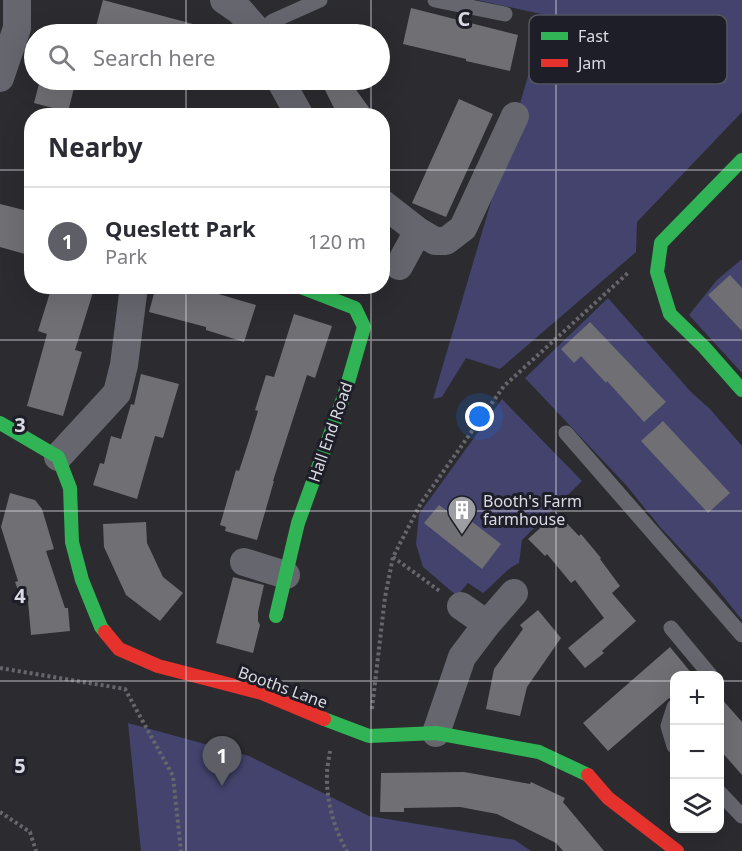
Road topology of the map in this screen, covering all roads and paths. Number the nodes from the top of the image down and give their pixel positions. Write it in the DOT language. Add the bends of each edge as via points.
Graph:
graph roads {
  1 [pos="17,0"];
  2 [pos="224,0"];
  3 [pos="320,0"];
  4 [pos="435,0"];
  5 [pos="506,14"];
  6 [pos="251,24"];
  7 [pos="270,24"];
  8 [pos="0,78"];
  9 [pos="286,90"];
  10 [pos="296,108"];
  11 [pos="515,116"];
  12 [pos="742,160"];
  13 [pos="390,209"];
  14 [pos="418,231"];
  15 [pos="661,243"];
  16 [pos="399,266"];
  17 [pos="133,294"];
  18 [pos="319,294"];
  19 [pos="742,390"];
  20 [pos="0,423"];
  21 [pos="566,433"];
  22 [pos="58,457"];
  23 [pos="393,557"];
  24 [pos="244,562"];
  25 [pos="286,575"];
  26 [pos="514,593"];
  27 [pos="460,606"];
  28 [pos="276,616"];
  29 [pos="487,624"];
  30 [pos="671,628"];
  31 [pos="742,635"];
  32 [pos="0,668"];
  33 [pos="708,671"];
  34 [pos="336,724"];
  35 [pos="436,733"];
  36 [pos="369,736"];
  37 [pos="724,796"];
  38 [pos="0,812"];
  39 [pos="742,816"];
  40 [pos="36,851"];
  41 [pos="181,851"];
  42 [pos="347,851"];
  43 [pos="677,851"];
  1 -- 8 [label="street" via="16,28"];
  2 -- 6 [label="street"];
  3 -- 7 [label="lane"];
  4 -- 5 [label="lane"];
  9 -- 10 [label="street"];
  11 -- 14 [label="street" via="463,228 446,241 435,241"];
  12 -- 15 [label="street"];
  13 -- 14 [label="street"];
  14 -- 16 [label="street"];
  15 -- 19 [label="street" via="657,272 670,314"];
  15 -- 23 [label="path" via="504,386 421,504"];
  17 -- 22 [label="street" via="117,393"];
  18 -- 25 [label="street, Hall End Road" via="355,308 364,327 344,396 298,523"];
  20 -- 22 [label="street"];
  21 -- 31 [label="lane"];
  22 -- 34 [label="street, Booths Lane" via="70,488 72,542 82,580 101,627 119,649 158,666 262,693"];
  23 -- 27 [label="path"];
  23 -- 36 [label="path"];
  24 -- 25 [label="street"];
  25 -- 28 [label="street, Hall End Road"];
  26 -- 29 [label="street"];
  27 -- 29 [label="street"];
  29 -- 35 [label="street" via="462,657"];
  30 -- 33 [label="lane"];
  32 -- 41 [label="path" via="125,689 173,776"];
  34 -- 36 [label="street, Booths Lane"];
  34 -- 42 [label="path" via="327,774 329,802"];
  35 -- 36 [label="street, Booths Lane"];
  35 -- 43 [label="street, Booths Lane" via="539,752 589,776 608,798"];
  37 -- 39 [label="lane"];
  38 -- 40 [label="path" via="30,832"];
}
